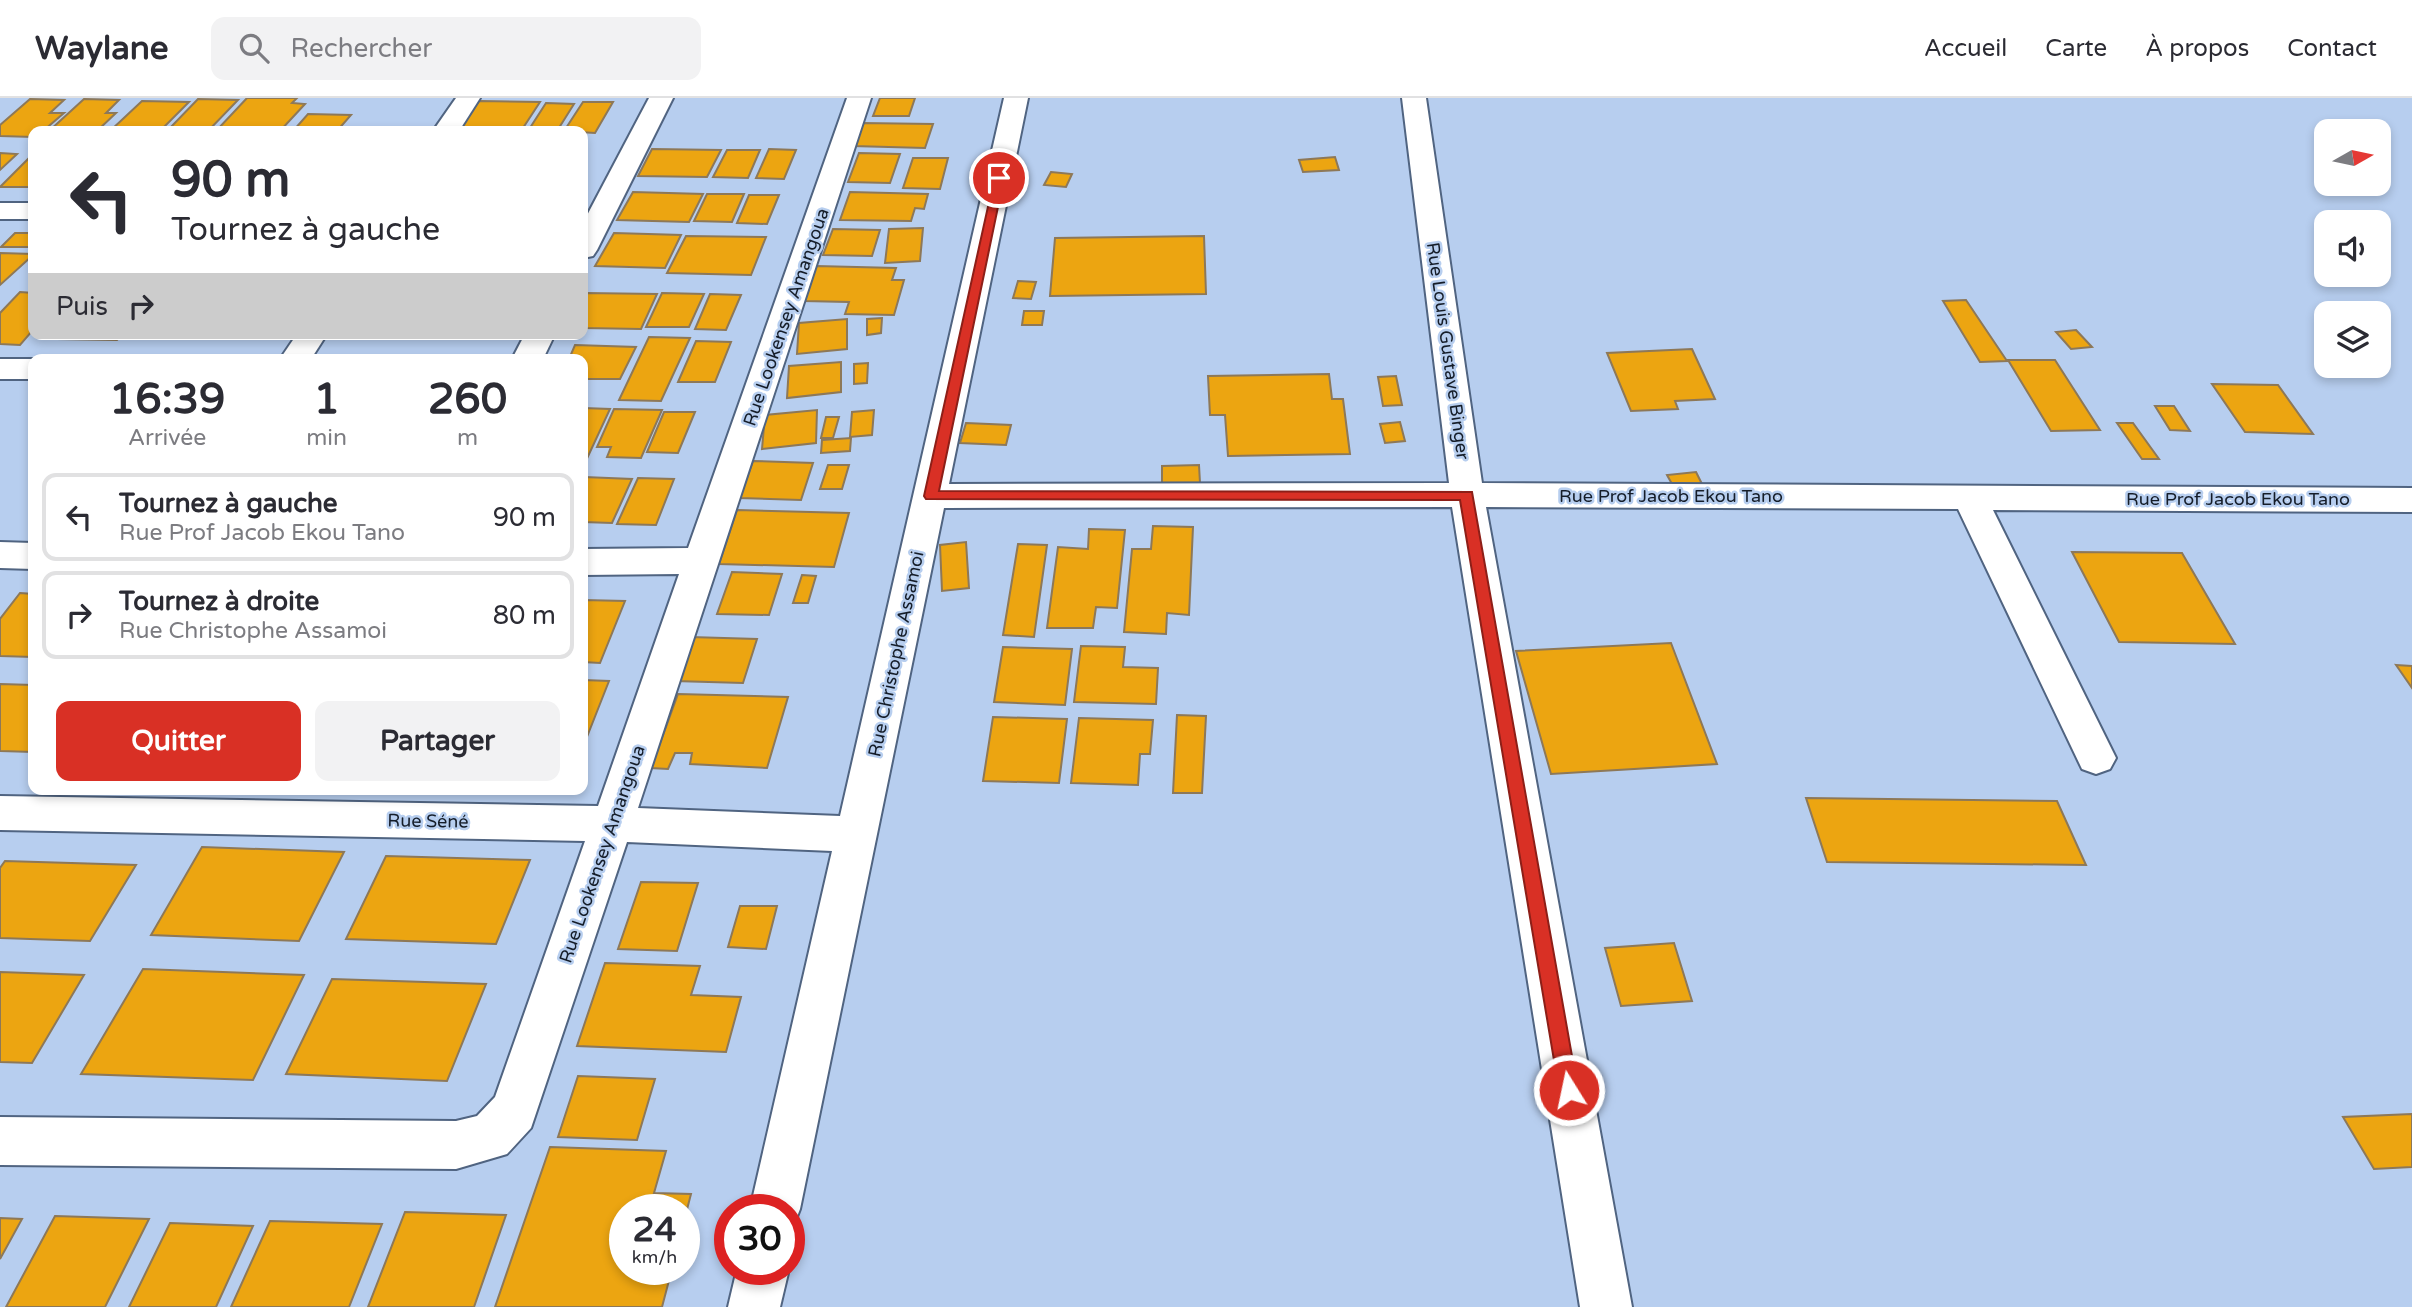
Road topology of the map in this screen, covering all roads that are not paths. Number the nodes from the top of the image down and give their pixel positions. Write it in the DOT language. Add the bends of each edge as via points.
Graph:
graph roads {
  1 [pos="468,98"];
  2 [pos="661,98"];
  3 [pos="859,98"];
  4 [pos="1016,98"];
  5 [pos="1414,98"];
  6 [pos="449,126"];
  7 [pos="0,211"];
  8 [pos="28,211"];
  9 [pos="588,240"];
  10 [pos="0,369"];
  11 [pos="28,369"];
  12 [pos="1467,495"];
  13 [pos="931,496"];
  14 [pos="1970,498"];
  15 [pos="2412,500"];
  16 [pos="0,555"];
  17 [pos="28,556"];
  18 [pos="702,561"];
  19 [pos="588,562"];
  20 [pos="2096,758"];
  21 [pos="0,813"];
  22 [pos="612,824"];
  23 [pos="856,834"];
  24 [pos="0,1141"];
  25 [pos="778,1194"];
  26 [pos="759,1285"];
  27 [pos="754,1307"];
  28 [pos="1606,1307"];
  1 -- 6 [label="street"];
  2 -- 9 [label="street"];
  3 -- 18 [label="street, Rue Lookensey Amangoua"];
  4 -- 13 [label="street, Rue Christophe Assamoi"];
  5 -- 12 [label="street, Rue Louis Gustave Binger"];
  7 -- 8 [label="street"];
  10 -- 11 [label="street"];
  12 -- 13 [label="street, Rue Prof Jacob Ekou Tano"];
  12 -- 14 [label="street, Rue Prof Jacob Ekou Tano"];
  12 -- 28 [label="street, Rue Louis Gustave Binger"];
  13 -- 23 [label="street, Rue Christophe Assamoi"];
  14 -- 15 [label="street, Rue Prof Jacob Ekou Tano"];
  14 -- 20 [label="street"];
  16 -- 17 [label="street"];
  18 -- 19 [label="street"];
  18 -- 22 [label="street, Rue Lookensey Amangoua"];
  21 -- 22 [label="street, Rue Séné"];
  22 -- 23 [label="street, Rue Séné"];
  22 -- 24 [label="street, Rue Lookensey Amangoua" via="514,1112 490,1137 456,1145"];
  23 -- 25 [label="street, Rue Christophe Assamoi"];
  26 -- 27 [label="street"];
}
